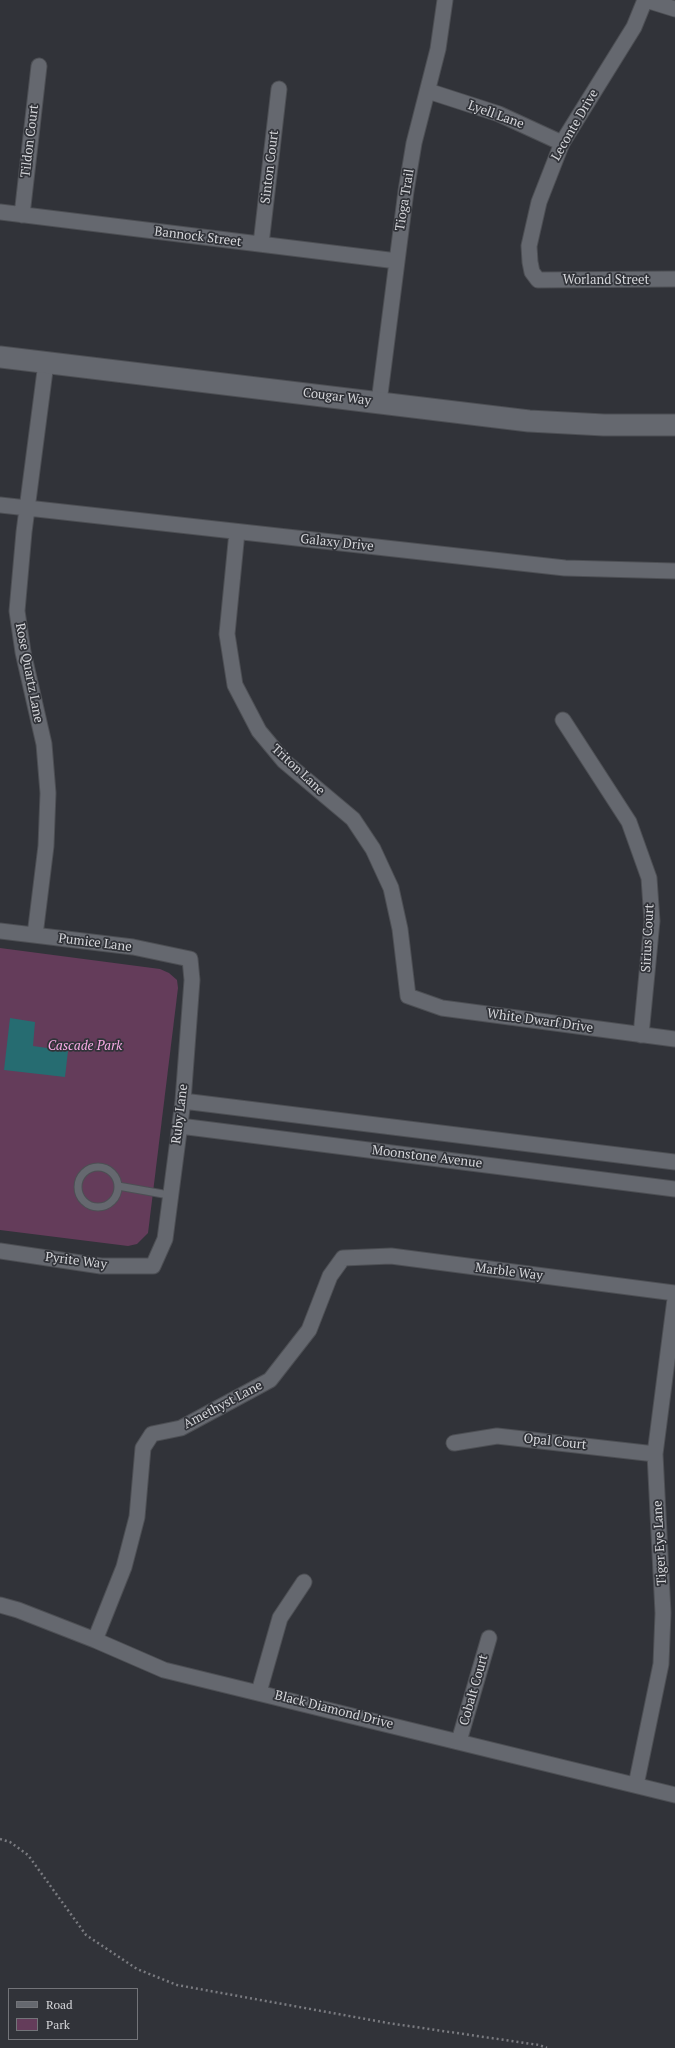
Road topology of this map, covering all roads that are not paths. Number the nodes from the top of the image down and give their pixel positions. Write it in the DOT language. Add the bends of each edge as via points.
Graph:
graph roads {
  1 [pos="445,0"];
  2 [pos="645,0"];
  3 [pos="675,9"];
  4 [pos="39,66"];
  5 [pos="279,89"];
  6 [pos="428,91"];
  7 [pos="562,143"];
  8 [pos="0,212"];
  9 [pos="22,215"];
  10 [pos="261,244"];
  11 [pos="397,261"];
  12 [pos="675,279"];
  13 [pos="538,280"];
  14 [pos="0,357"];
  15 [pos="46,363"];
  16 [pos="379,402"];
  17 [pos="675,425"];
  18 [pos="0,505"];
  19 [pos="27,509"];
  20 [pos="237,532"];
  21 [pos="675,571"];
  22 [pos="563,720"];
  23 [pos="0,931"];
  24 [pos="35,935"];
  25 [pos="190,959"];
  26 [pos="408,996"];
  27 [pos="641,1035"];
  28 [pos="675,1039"];
  29 [pos="183,1101"];
  30 [pos="180,1126"];
  31 [pos="675,1162"];
  32 [pos="118,1186"];
  33 [pos="675,1189"];
  34 [pos="169,1195"];
  35 [pos="0,1251"];
  36 [pos="342,1258"];
  37 [pos="153,1266"];
  38 [pos="675,1293"];
  39 [pos="675,1299"];
  40 [pos="454,1443"];
  41 [pos="655,1454"];
  42 [pos="304,1582"];
  43 [pos="0,1605"];
  44 [pos="669,1637"];
  45 [pos="489,1638"];
  46 [pos="95,1640"];
  47 [pos="259,1692"];
  48 [pos="459,1741"];
  49 [pos="636,1785"];
  50 [pos="675,1795"];
  1 -- 6 [label="street, Tioga Trail" via="438,49"];
  2 -- 3 [label="street"];
  2 -- 7 [label="street, Leconte Drive" via="634,27"];
  4 -- 9 [label="street, Tildon Court"];
  5 -- 10 [label="street, Sinton Court"];
  6 -- 7 [label="street, Lyell Lane" via="499,114"];
  6 -- 11 [label="street, Tioga Trail" via="414,143 400,223"];
  7 -- 13 [label="street, Leconte Drive" via="539,202 529,246 532,272"];
  8 -- 9 [label="street, Bannock Street"];
  9 -- 10 [label="street, Bannock Street"];
  10 -- 11 [label="street, Bannock Street"];
  11 -- 16 [label="street, Tioga Trail"];
  12 -- 13 [label="street, Worland Street"];
  14 -- 15 [label="street, Cougar Way"];
  15 -- 16 [label="street, Cougar Way"];
  15 -- 19 [label="street, Rose Quartz Lane"];
  16 -- 17 [label="street, Cougar Way" via="529,421"];
  18 -- 19 [label="street, Galaxy Drive"];
  19 -- 20 [label="street, Galaxy Drive"];
  19 -- 24 [label="street, Rose Quartz Lane" via="17,611 23,652 44,744 48,793 46,846"];
  20 -- 21 [label="street, Galaxy Drive" via="565,568"];
  20 -- 26 [label="street, Triton Lane" via="228,634 235,685 259,731 284,761 353,819 374,849 391,888 400,930"];
  22 -- 27 [label="street, Sirius Court" via="629,822 649,878 652,921"];
  23 -- 24 [label="street, Pumice Lane"];
  24 -- 25 [label="street, Pumice Lane" via="133,947"];
  25 -- 29 [label="street, Ruby Lane" via="192,980"];
  26 -- 27 [label="street, White Dwarf Drive" via="442,1008"];
  27 -- 28 [label="street, White Dwarf Drive"];
  29 -- 30 [label="street, Ruby Lane"];
  29 -- 31 [label="street, Moonstone Avenue"];
  30 -- 33 [label="street, Moonstone Avenue"];
  30 -- 34 [label="street, Ruby Lane"];
  32 -- 32 [label="lane" via="117,1180 108,1170 96,1167 89,1169 80,1178 78,1191 84,1203 97,1208 110,1204 118,1192"];
  32 -- 34 [label="lane"];
  34 -- 37 [label="street, Ruby Lane" via="165,1239"];
  35 -- 37 [label="street, Pyrite Way" via="101,1266"];
  36 -- 38 [label="street, Marble Way" via="391,1256"];
  36 -- 46 [label="street, Amethyst Lane" via="330,1276 309,1330 270,1380 181,1428 152,1434 143,1448 134,1531 124,1567"];
  39 -- 41 [label="street, Tiger Eye Lane"];
  40 -- 41 [label="street, Opal Court" via="497,1436"];
  41 -- 44 [label="street, Tiger Eye Lane" via="663,1613"];
  42 -- 47 [label="street" via="280,1618"];
  43 -- 46 [label="street, Black Diamond Drive"];
  44 -- 49 [label="street, Tiger Eye Lane"];
  45 -- 48 [label="street, Cobalt Court"];
  46 -- 47 [label="street, Black Diamond Drive" via="164,1670"];
  47 -- 48 [label="street, Black Diamond Drive"];
  48 -- 49 [label="street, Black Diamond Drive"];
  49 -- 50 [label="street, Black Diamond Drive"];
}
